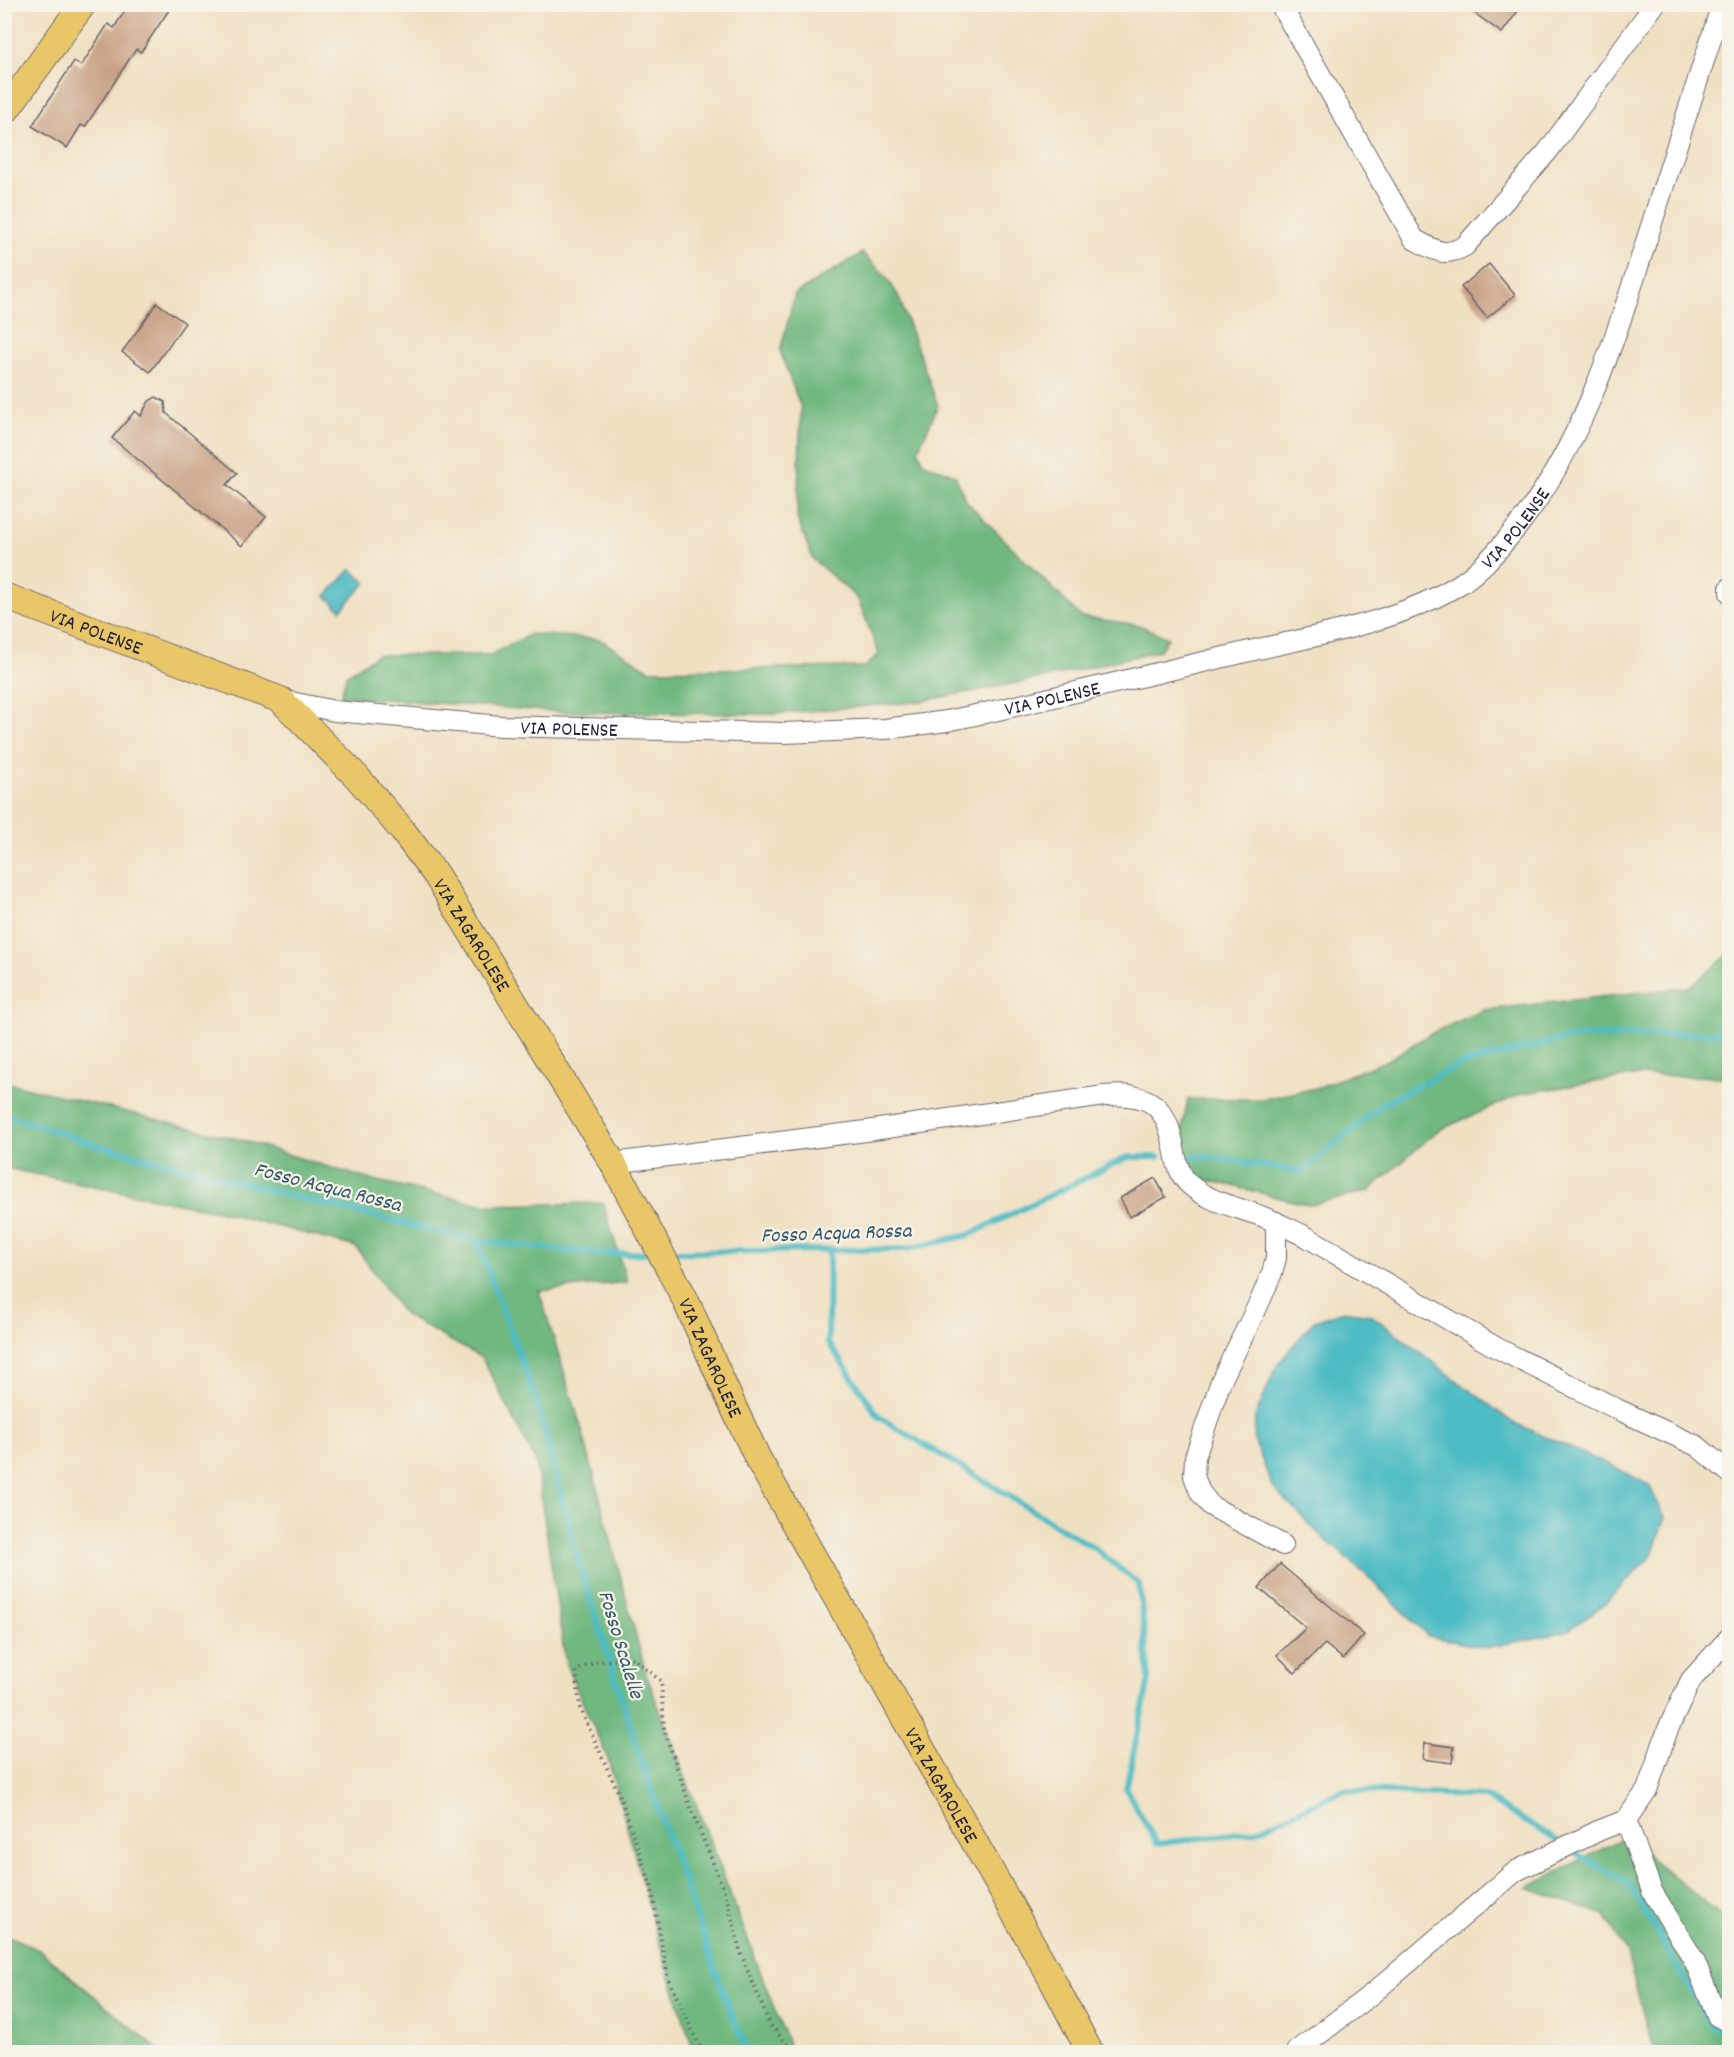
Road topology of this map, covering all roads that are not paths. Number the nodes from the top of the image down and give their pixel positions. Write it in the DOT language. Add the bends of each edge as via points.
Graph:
graph roads {
  1 [pos="83,4"];
  2 [pos="1280,4"];
  3 [pos="1655,4"];
  4 [pos="1722,4"];
  5 [pos="4,113"];
  6 [pos="1730,588"];
  7 [pos="1730,593"];
  8 [pos="4,596"];
  9 [pos="281,700"];
  10 [pos="613,1163"];
  11 [pos="1276,1222"];
  12 [pos="1730,1473"];
  13 [pos="1283,1545"];
  14 [pos="1730,1637"];
  15 [pos="1626,1820"];
  16 [pos="1730,2023"];
  17 [pos="1090,2052"];
  18 [pos="1296,2052"];
  1 -- 5 [label="main road"];
  2 -- 3 [label="street" via="1414,239 1437,252 1453,253 1465,246 1548,151"];
  4 -- 9 [label="street, VIA POLENSE" via="1623,312 1561,461 1503,544 1463,581 1436,596 1348,628 994,711 885,729 784,733 501,726 335,711"];
  6 -- 7 [label="street"];
  8 -- 9 [label="main road, VIA POLENSE"];
  9 -- 10 [label="main road, VIA ZAGAROLESE" via="357,777 436,875"];
  10 -- 11 [label="street" via="1093,1098 1132,1096 1142,1097 1159,1108 1171,1132 1180,1172 1190,1186 1220,1202"];
  10 -- 17 [label="main road, VIA ZAGAROLESE" via="685,1299 758,1459"];
  11 -- 12 [label="street" via="1497,1348 1697,1446"];
  11 -- 13 [label="street" via="1272,1273 1221,1381 1195,1457 1194,1476 1200,1492 1212,1506"];
  14 -- 15 [label="street" via="1691,1680 1668,1729 1647,1790"];
  15 -- 16 [label="street" via="1652,1891 1694,1960 1717,2016"];
  15 -- 18 [label="street" via="1516,1871 1373,1993"];
}
